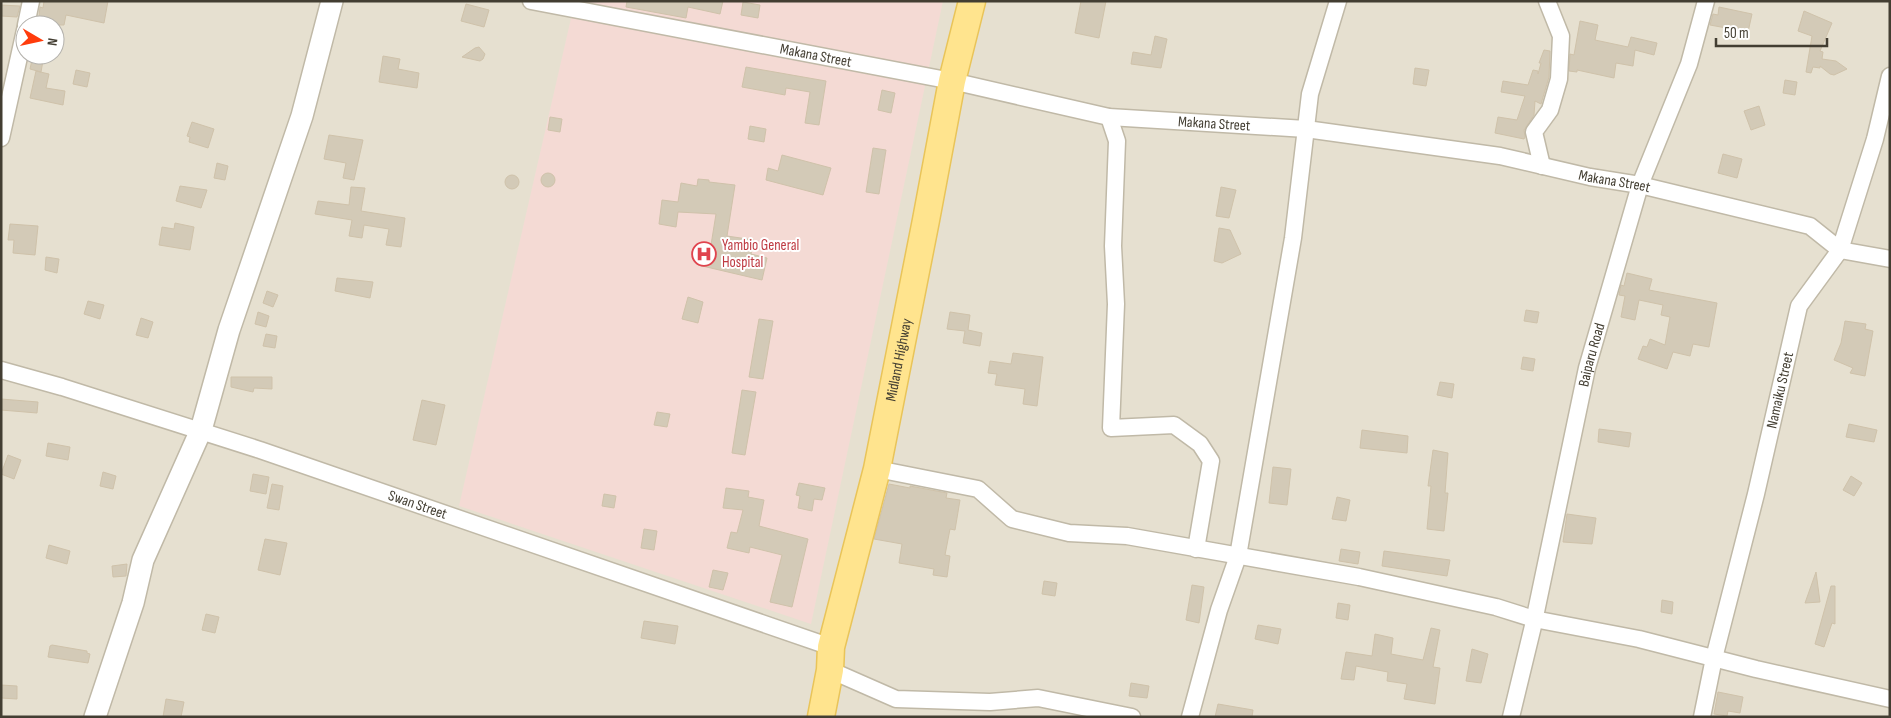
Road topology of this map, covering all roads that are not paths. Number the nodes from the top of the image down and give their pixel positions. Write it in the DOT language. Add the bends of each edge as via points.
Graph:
graph roads {
  1 [pos="31,1"];
  2 [pos="332,1"];
  3 [pos="531,1"];
  4 [pos="972,1"];
  5 [pos="1338,1"];
  6 [pos="1547,1"];
  7 [pos="1706,1"];
  8 [pos="28,15"];
  9 [pos="17,65"];
  10 [pos="1890,76"];
  11 [pos="952,81"];
  12 [pos="1109,117"];
  13 [pos="1306,129"];
  14 [pos="1,138"];
  15 [pos="1542,166"];
  16 [pos="1640,185"];
  17 [pos="1840,250"];
  18 [pos="1890,259"];
  19 [pos="1,370"];
  20 [pos="201,430"];
  21 [pos="876,469"];
  22 [pos="1196,549"];
  23 [pos="1238,556"];
  24 [pos="1534,619"];
  25 [pos="1714,658"];
  26 [pos="831,659"];
  27 [pos="1890,699"];
  28 [pos="95,717"];
  29 [pos="821,717"];
  30 [pos="1132,717"];
  31 [pos="1190,717"];
  32 [pos="1511,717"];
  33 [pos="1702,717"];
  1 -- 8 [label="street"];
  2 -- 20 [label="street" via="302,116 229,330"];
  3 -- 11 [label="street, Makana Street"];
  4 -- 11 [label="main road, Midland Highway"];
  5 -- 13 [label="street" via="1310,94"];
  6 -- 15 [label="street" via="1561,36 1559,79 1550,110 1534,132"];
  7 -- 16 [label="street, Baiparu Road" via="1688,64"];
  9 -- 14 [label="street"];
  10 -- 17 [label="street, Namaiku Street" via="1875,139"];
  11 -- 12 [label="street, Makana Street"];
  11 -- 21 [label="main road, Midland Highway"];
  12 -- 13 [label="street, Makana Street"];
  12 -- 22 [label="street" via="1116,141 1113,246 1116,304 1111,428 1174,425 1200,444 1211,461"];
  13 -- 15 [label="street, Makana Street" via="1500,156"];
  13 -- 23 [label="street" via="1293,238"];
  15 -- 16 [label="street, Makana Street"];
  16 -- 17 [label="street, Makana Street" via="1810,226"];
  16 -- 24 [label="street, Baiparu Road" via="1587,368"];
  17 -- 18 [label="street, Makana Street"];
  17 -- 25 [label="street, Namaiku Street" via="1799,306"];
  19 -- 20 [label="street, Swan Street"];
  20 -- 26 [label="street, Swan Street"];
  20 -- 28 [label="street" via="143,560 133,603"];
  21 -- 22 [label="street" via="978,489 1012,519 1069,532 1127,536"];
  21 -- 26 [label="main road, Midland Highway"];
  22 -- 23 [label="street"];
  23 -- 24 [label="street" via="1359,577 1496,607"];
  23 -- 31 [label="street" via="1219,610"];
  24 -- 25 [label="street" via="1639,639"];
  24 -- 32 [label="street, Baiparu Road"];
  25 -- 27 [label="street"];
  25 -- 33 [label="street, Namaiku Street"];
  26 -- 29 [label="main road, Midland Highway"];
  26 -- 30 [label="street, Swan Street" via="896,699 990,702 1038,698"];
}
